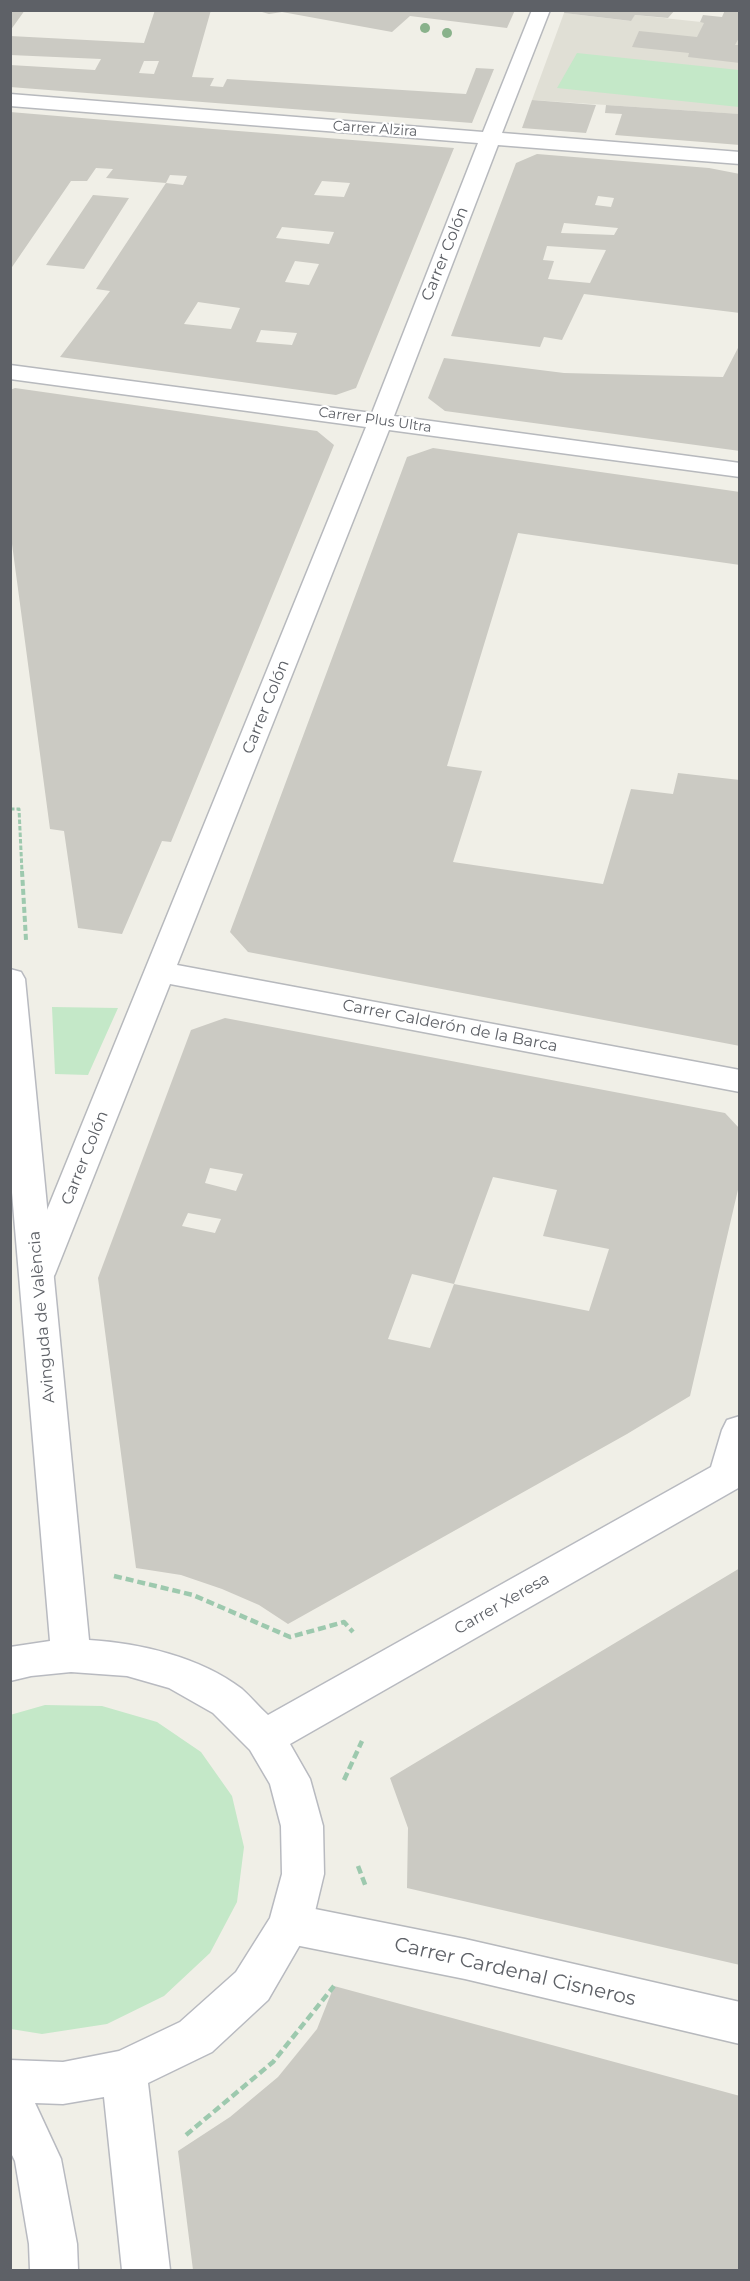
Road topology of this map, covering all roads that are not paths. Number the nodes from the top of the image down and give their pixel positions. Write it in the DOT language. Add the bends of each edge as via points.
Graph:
graph roads {
  1 [pos="541,10"];
  2 [pos="10,100"];
  3 [pos="492,138"];
  4 [pos="740,158"];
  5 [pos="10,372"];
  6 [pos="381,420"];
  7 [pos="740,470"];
  8 [pos="160,972"];
  9 [pos="10,979"];
  10 [pos="740,1081"];
  11 [pos="38,1274"];
  12 [pos="740,1430"];
  13 [pos="734,1472"];
  14 [pos="71,1655"];
  15 [pos="10,1664"];
  16 [pos="264,1738"];
  17 [pos="290,1924"];
  18 [pos="740,2023"];
  19 [pos="124,2072"];
  20 [pos="10,2081"];
  21 [pos="10,2100"];
  22 [pos="54,2271"];
  23 [pos="146,2271"];
  1 -- 3 [label="street, Carrer Colón"];
  2 -- 3 [label="street, Carrer Alzira"];
  3 -- 4 [label="street, Carrer Alzira"];
  3 -- 6 [label="street, Carrer Colón"];
  5 -- 6 [label="street, Carrer Plus Ultra"];
  6 -- 7 [label="street, Carrer Plus Ultra"];
  6 -- 8 [label="street, Carrer Colón"];
  8 -- 10 [label="street, Carrer Calderón de la Barca"];
  8 -- 11 [label="street, Carrer Colón"];
  9 -- 11 [label="street, Avinguda de València"];
  11 -- 14 [label="street, Avinguda de València"];
  12 -- 13 [label="street"];
  13 -- 16 [label="street, Carrer Xeresa"];
  14 -- 15 [label="street"];
  14 -- 16 [label="street" via="127,1659 181,1675 227,1701"];
  16 -- 17 [label="street" via="289,1779 302,1826 303,1874"];
  17 -- 18 [label="street, Carrer Cardenal Cisneros" via="465,1959"];
  17 -- 19 [label="street" via="252,1986 196,2037"];
  19 -- 20 [label="street" via="63,2083"];
  19 -- 23 [label="street"];
  21 -- 22 [label="street" via="38,2159"];
}
